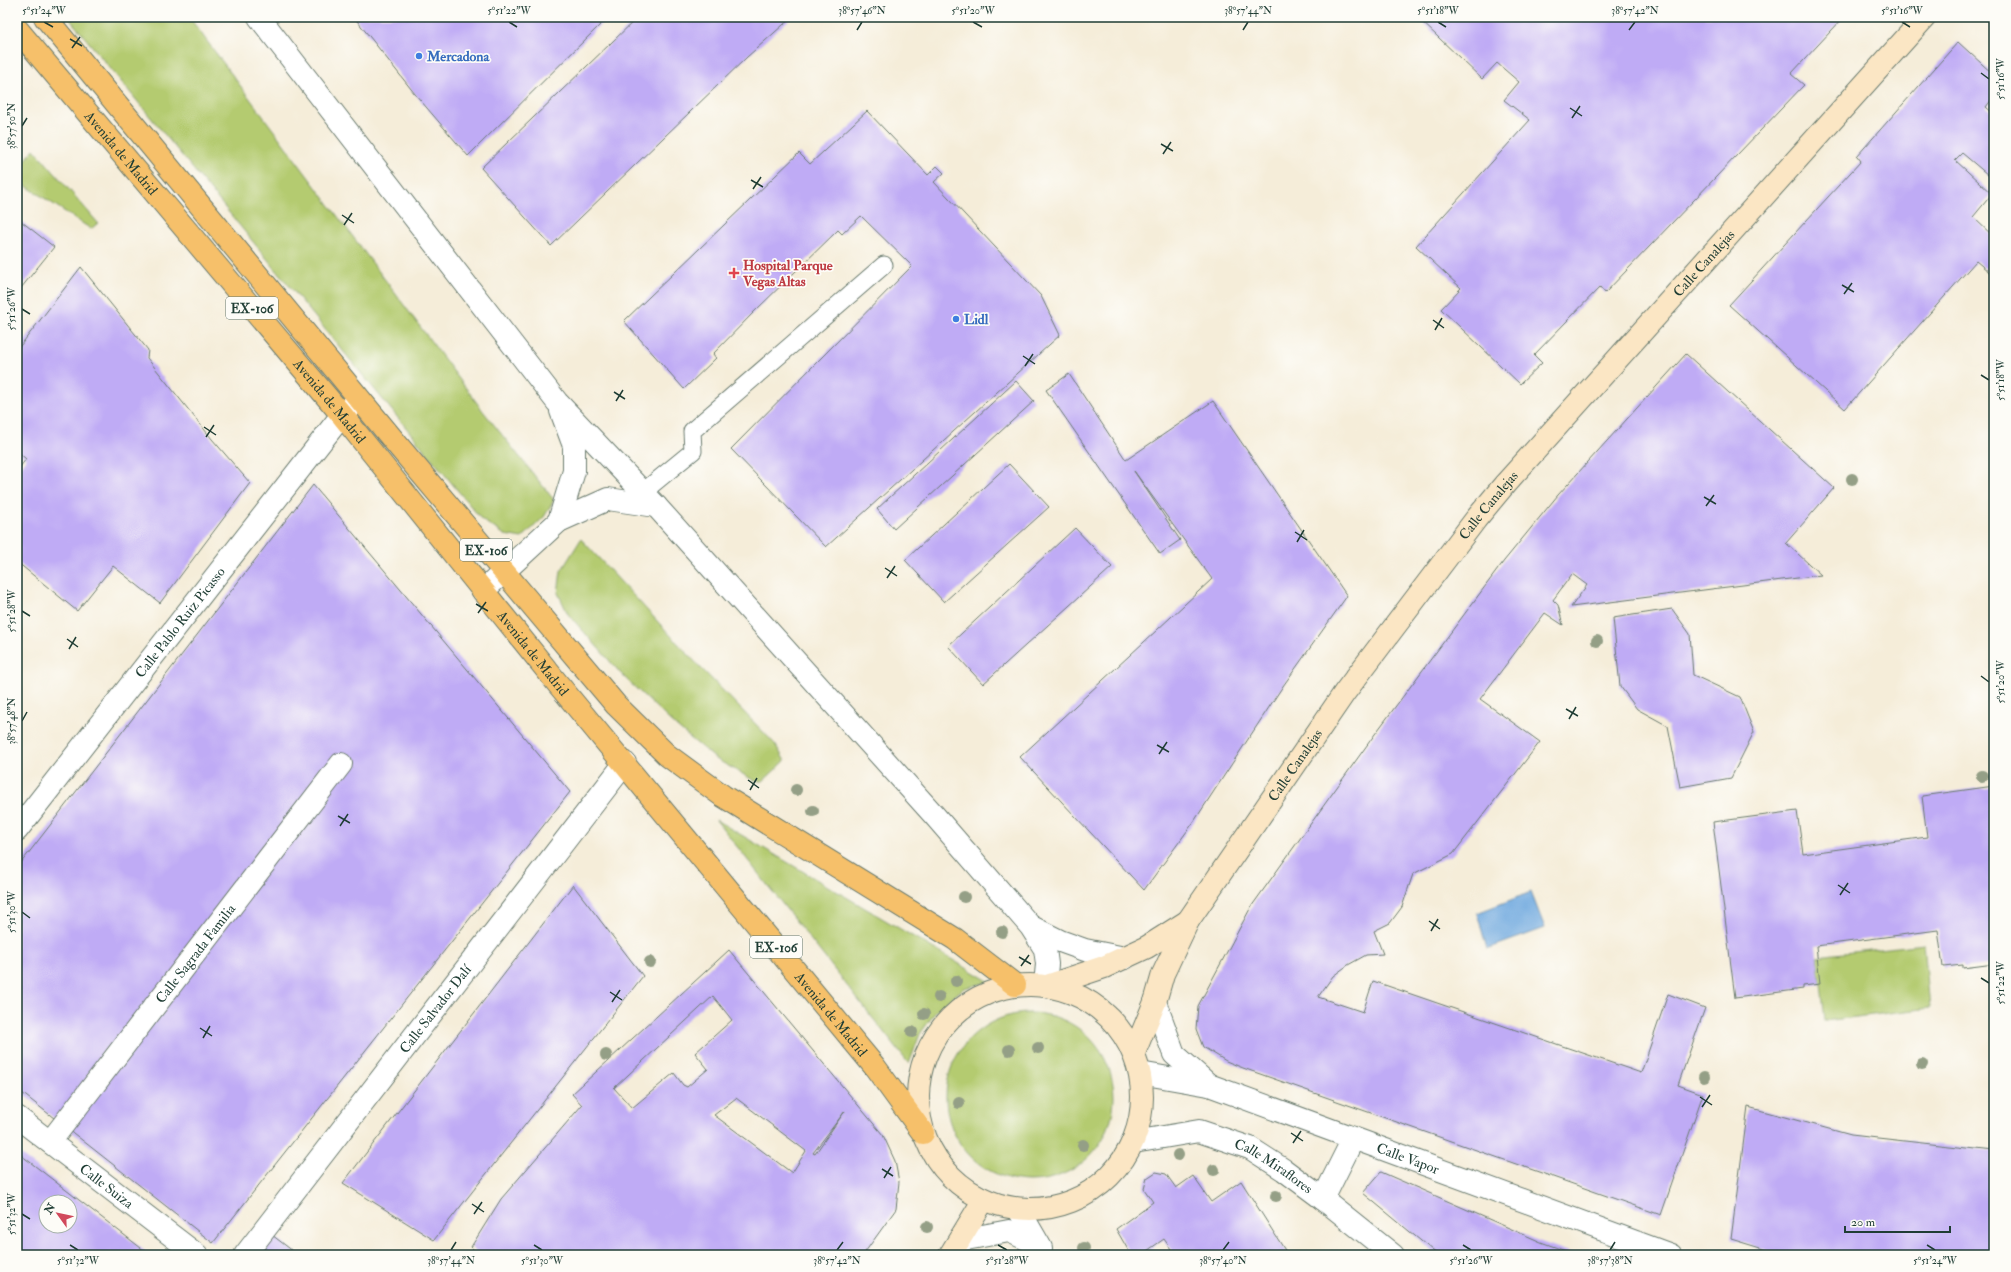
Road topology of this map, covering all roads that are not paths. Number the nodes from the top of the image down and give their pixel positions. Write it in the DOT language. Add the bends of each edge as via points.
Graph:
graph roads {
  1 [pos="45,17"];
  2 [pos="259,17"];
  3 [pos="1925,17"];
  4 [pos="17,29"];
  5 [pos="884,265"];
  6 [pos="359,399"];
  7 [pos="557,402"];
  8 [pos="342,415"];
  9 [pos="650,499"];
  10 [pos="559,521"];
  11 [pos="504,572"];
  12 [pos="483,591"];
  13 [pos="341,764"];
  14 [pos="625,764"];
  15 [pos="17,830"];
  16 [pos="1188,921"];
  17 [pos="1031,927"];
  18 [pos="1125,958"];
  19 [pos="1015,985"];
  20 [pos="1047,985"];
  21 [pos="1155,1002"];
  22 [pos="1138,1063"];
  23 [pos="1209,1085"];
  24 [pos="17,1117"];
  25 [pos="923,1133"];
  26 [pos="1353,1139"];
  27 [pos="50,1142"];
  28 [pos="1134,1142"];
  29 [pos="1323,1199"];
  30 [pos="983,1201"];
  31 [pos="1019,1210"];
  32 [pos="956,1248"];
  33 [pos="1042,1250"];
  34 [pos="197,1255"];
  35 [pos="245,1255"];
  36 [pos="1393,1255"];
  37 [pos="1671,1255"];
  1 -- 6 [label="main road, Avenida de Madrid / EX-106"];
  2 -- 7 [label="street"];
  3 -- 16 [label="main road, Calle Canalejas" via="1476,519 1345,692"];
  4 -- 8 [label="main road, Avenida de Madrid / EX-106"];
  5 -- 9 [label="lane" via="692,431 693,451"];
  6 -- 8 [label="street, Calle Pablo Ruiz Picasso"];
  6 -- 11 [label="main road, Avenida de Madrid / EX-106"];
  7 -- 9 [label="street"];
  7 -- 10 [label="street" via="574,446 574,471"];
  8 -- 12 [label="main road, Avenida de Madrid / EX-106"];
  8 -- 15 [label="street, Calle Pablo Ruiz Picasso"];
  9 -- 10 [label="street" via="608,499"];
  9 -- 17 [label="street" via="934,815"];
  10 -- 11 [label="street"];
  11 -- 12 [label="street"];
  11 -- 19 [label="main road, Avenida de Madrid / EX-106" via="616,705 667,755 723,796 955,939"];
  12 -- 14 [label="main road, Avenida de Madrid / EX-106"];
  13 -- 27 [label="street, Calle Sagrada Familia"];
  14 -- 25 [label="main road, Avenida de Madrid / EX-106" via="875,1067"];
  14 -- 35 [label="street, Calle Salvador Dalí"];
  16 -- 18 [label="main road"];
  16 -- 21 [label="main road, Calle Canalejas" via="1163,974"];
  17 -- 18 [label="street" via="1085,950"];
  17 -- 20 [label="street" via="1045,950"];
  18 -- 20 [label="main road"];
  19 -- 20 [label="main road"];
  19 -- 25 [label="main road" via="984,994 962,1008 935,1037 921,1068 917,1101"];
  20 -- 22 [label="main road" via="1073,992 1098,1007 1120,1028"];
  21 -- 22 [label="main road, Calle Canalejas"];
  21 -- 23 [label="street" via="1174,1054"];
  22 -- 23 [label="street, Calle Vapor"];
  22 -- 28 [label="main road" via="1143,1096 1141,1120"];
  23 -- 26 [label="street, Calle Vapor"];
  24 -- 27 [label="street, Calle Suiza"];
  25 -- 30 [label="main road" via="932,1154 949,1176"];
  26 -- 29 [label="street"];
  26 -- 37 [label="street, Calle Vapor"];
  27 -- 34 [label="street, Calle Suiza"];
  28 -- 29 [label="street, Calle Miraflores" via="1199,1131 1250,1148"];
  28 -- 31 [label="main road" via="1118,1169 1094,1190 1066,1204"];
  29 -- 36 [label="street, Calle Miraflores"];
  30 -- 31 [label="main road"];
  30 -- 32 [label="main road"];
  31 -- 33 [label="street"];
  32 -- 33 [label="street" via="1009,1231"];
}
